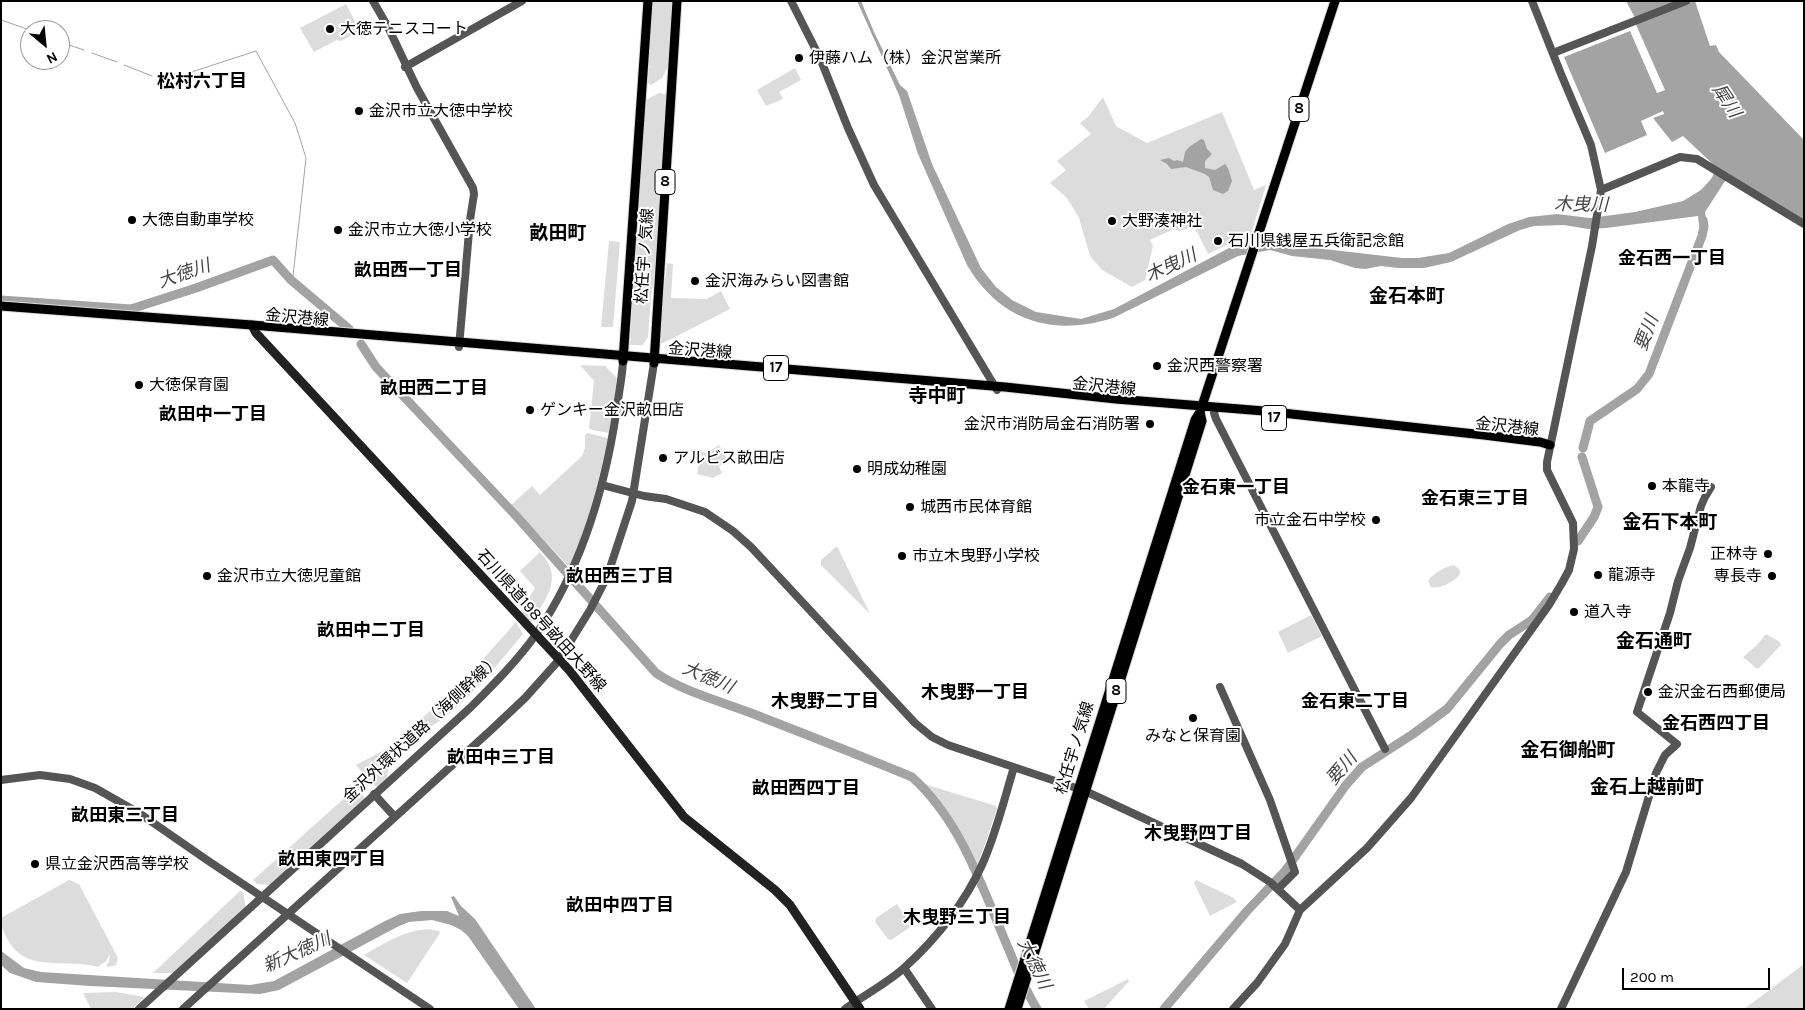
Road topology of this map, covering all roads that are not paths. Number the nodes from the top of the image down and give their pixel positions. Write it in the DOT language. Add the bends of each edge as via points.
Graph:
graph roads {
  1 [pos="373,1"];
  2 [pos="522,1"];
  3 [pos="648,1"];
  4 [pos="677,1"];
  5 [pos="791,1"];
  6 [pos="1334,1"];
  7 [pos="1532,1"];
  8 [pos="1686,1"];
  9 [pos="1553,53"];
  10 [pos="405,67"];
  11 [pos="1601,190"];
  12 [pos="1804,224"];
  13 [pos="1,306"];
  14 [pos="1,311"];
  15 [pos="253,327"];
  16 [pos="460,345"];
  17 [pos="623,358"];
  18 [pos="654,360"];
  19 [pos="996,388"];
  20 [pos="1201,409"];
  21 [pos="1215,410"];
  22 [pos="1550,445"];
  23 [pos="602,485"];
  24 [pos="1711,487"];
  25 [pos="633,492"];
  26 [pos="536,635"];
  27 [pos="559,660"];
  28 [pos="1220,687"];
  29 [pos="1385,749"];
  30 [pos="1014,767"];
  31 [pos="1,780"];
  32 [pos="1082,790"];
  33 [pos="374,794"];
  34 [pos="397,815"];
  35 [pos="1274,886"];
  36 [pos="262,896"];
  37 [pos="1300,910"];
  38 [pos="288,914"];
  39 [pos="904,968"];
  40 [pos="1016,1003"];
  41 [pos="858,1005"];
  42 [pos="184,1008"];
  43 [pos="427,1008"];
  44 [pos="139,1009"];
  45 [pos="844,1009"];
  46 [pos="932,1009"];
  47 [pos="1009,1009"];
  48 [pos="1233,1009"];
  49 [pos="1561,1009"];
  1 -- 10 [label="street"];
  2 -- 10 [label="street"];
  3 -- 17 [label="main road, 松任宇ノ気線 / 8"];
  4 -- 18 [label="main road, 松任宇ノ気線 / 8"];
  5 -- 19 [label="street" via="820,58 874,185"];
  6 -- 20 [label="main road, 松任宇ノ気線 / 8"];
  7 -- 9 [label="street"];
  8 -- 9 [label="street"];
  9 -- 11 [label="street" via="1591,145"];
  10 -- 16 [label="street" via="473,188"];
  11 -- 12 [label="street" via="1680,157 1697,159"];
  11 -- 22 [label="street"];
  13 -- 15 [label="main road, 金沢港線 / 17"];
  14 -- 15 [label="main road, 金沢港線 / 17"];
  15 -- 16 [label="main road, 金沢港線 / 17"];
  15 -- 26 [label="main road, 石川県道198号畝田大野線"];
  16 -- 17 [label="main road, 金沢港線 / 17"];
  17 -- 18 [label="main road, 金沢港線 / 17"];
  17 -- 23 [label="street, 金沢外環状道路（海側幹線）" via="613,435"];
  18 -- 19 [label="main road, 金沢港線 / 17"];
  18 -- 25 [label="street"];
  19 -- 20 [label="main road, 金沢港線 / 17"];
  20 -- 21 [label="main road, 金沢港線 / 17"];
  20 -- 32 [label="main road, 松任宇ノ気線 / 8" via="1202,421"];
  21 -- 22 [label="main road, 金沢港線 / 17" via="1484,435"];
  21 -- 29 [label="street"];
  22 -- 37 [label="street" via="1547,470 1573,523 1574,549 1569,570 1549,605 1411,798 1367,848"];
  23 -- 25 [label="street"];
  23 -- 26 [label="street, 金沢外環状道路（海側幹線）" via="590,527 572,570"];
  24 -- 49 [label="street" via="1702,506 1637,712 1677,744 1665,755 1656,773 1626,872"];
  25 -- 27 [label="street" via="615,556 597,598"];
  25 -- 30 [label="street" via="705,512 733,531 921,728 948,745"];
  26 -- 27 [label="main road, 石川県道198号畝田大野線"];
  26 -- 33 [label="street, 金沢外環状道路（海側幹線）" via="471,707"];
  27 -- 34 [label="street" via="524,698"];
  27 -- 41 [label="main road, 石川県道198号畝田大野線" via="684,817 790,905"];
  28 -- 35 [label="street" via="1270,800 1295,872"];
  30 -- 32 [label="street"];
  30 -- 39 [label="street" via="982,865 945,924"];
  31 -- 36 [label="street" via="40,775 70,779 95,788 139,813"];
  32 -- 35 [label="street" via="1242,864"];
  32 -- 40 [label="main road, 松任宇ノ気線 / 8"];
  33 -- 34 [label="street"];
  33 -- 36 [label="street, 金沢外環状道路（海側幹線）"];
  34 -- 38 [label="street"];
  35 -- 37 [label="street"];
  36 -- 38 [label="street"];
  36 -- 44 [label="street, 金沢外環状道路（海側幹線）"];
  37 -- 48 [label="street" via="1285,944"];
  38 -- 42 [label="street"];
  38 -- 43 [label="street"];
  39 -- 41 [label="street"];
  39 -- 46 [label="street"];
  40 -- 47 [label="main road, 松任宇ノ気線 / 8"];
  41 -- 45 [label="street"];
}
